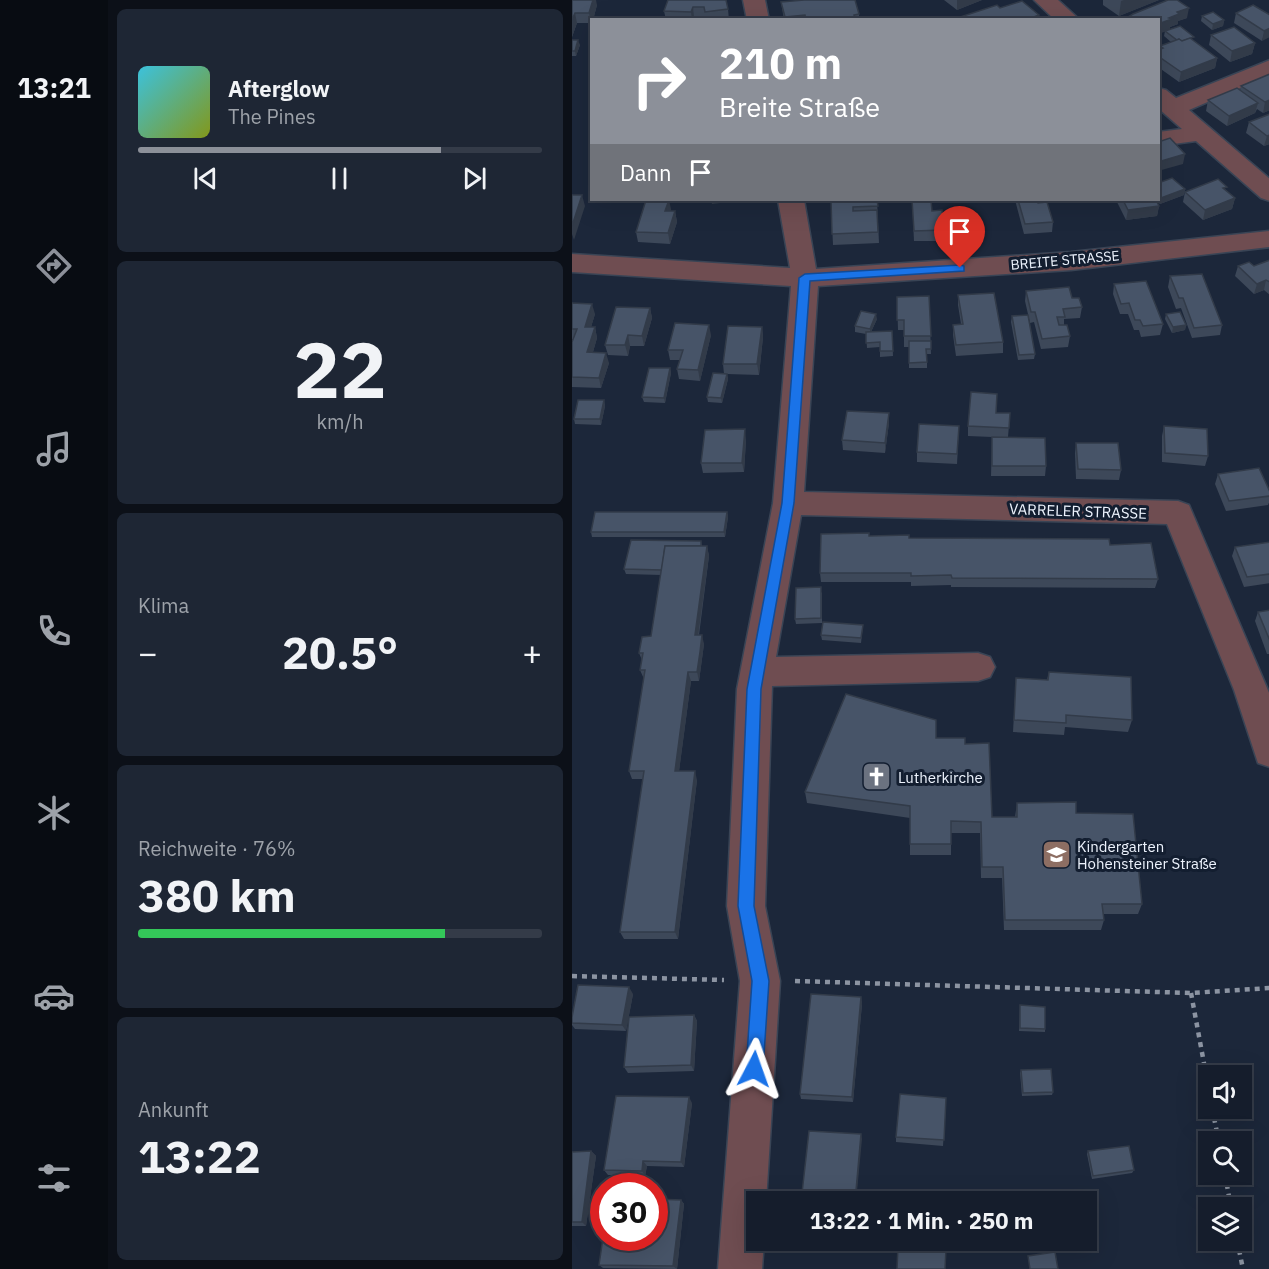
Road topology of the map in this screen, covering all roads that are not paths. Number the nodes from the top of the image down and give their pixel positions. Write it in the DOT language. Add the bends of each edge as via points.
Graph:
graph roads {
  1 [pos="754,0"];
  2 [pos="1044,0"];
  3 [pos="758,18"];
  4 [pos="1066,18"];
  5 [pos="1270,67"];
  6 [pos="1166,101"];
  7 [pos="1202,133"];
  8 [pos="1160,139"];
  9 [pos="1270,193"];
  10 [pos="791,201"];
  11 [pos="1270,239"];
  12 [pos="572,263"];
  13 [pos="805,278"];
  14 [pos="788,503"];
  15 [pos="978,667"];
  16 [pos="757,672"];
  17 [pos="1260,688"];
  18 [pos="1270,752"];
  19 [pos="740,1269"];
  1 -- 3 [label="street"];
  2 -- 4 [label="street"];
  5 -- 6 [label="street"];
  6 -- 7 [label="street"];
  7 -- 8 [label="street"];
  7 -- 9 [label="street"];
  10 -- 13 [label="street"];
  11 -- 13 [label="street, BREITE STRASSE" via="1071,261"];
  12 -- 13 [label="street, BREITE STRASSE"];
  13 -- 14 [label="street"];
  14 -- 16 [label="street"];
  14 -- 17 [label="street, VARRELER STRASSE" via="1178,513"];
  15 -- 16 [label="street"];
  16 -- 19 [label="street" via="746,906 760,981"];
  17 -- 18 [label="street, VARRELER STRASSE"];
}
